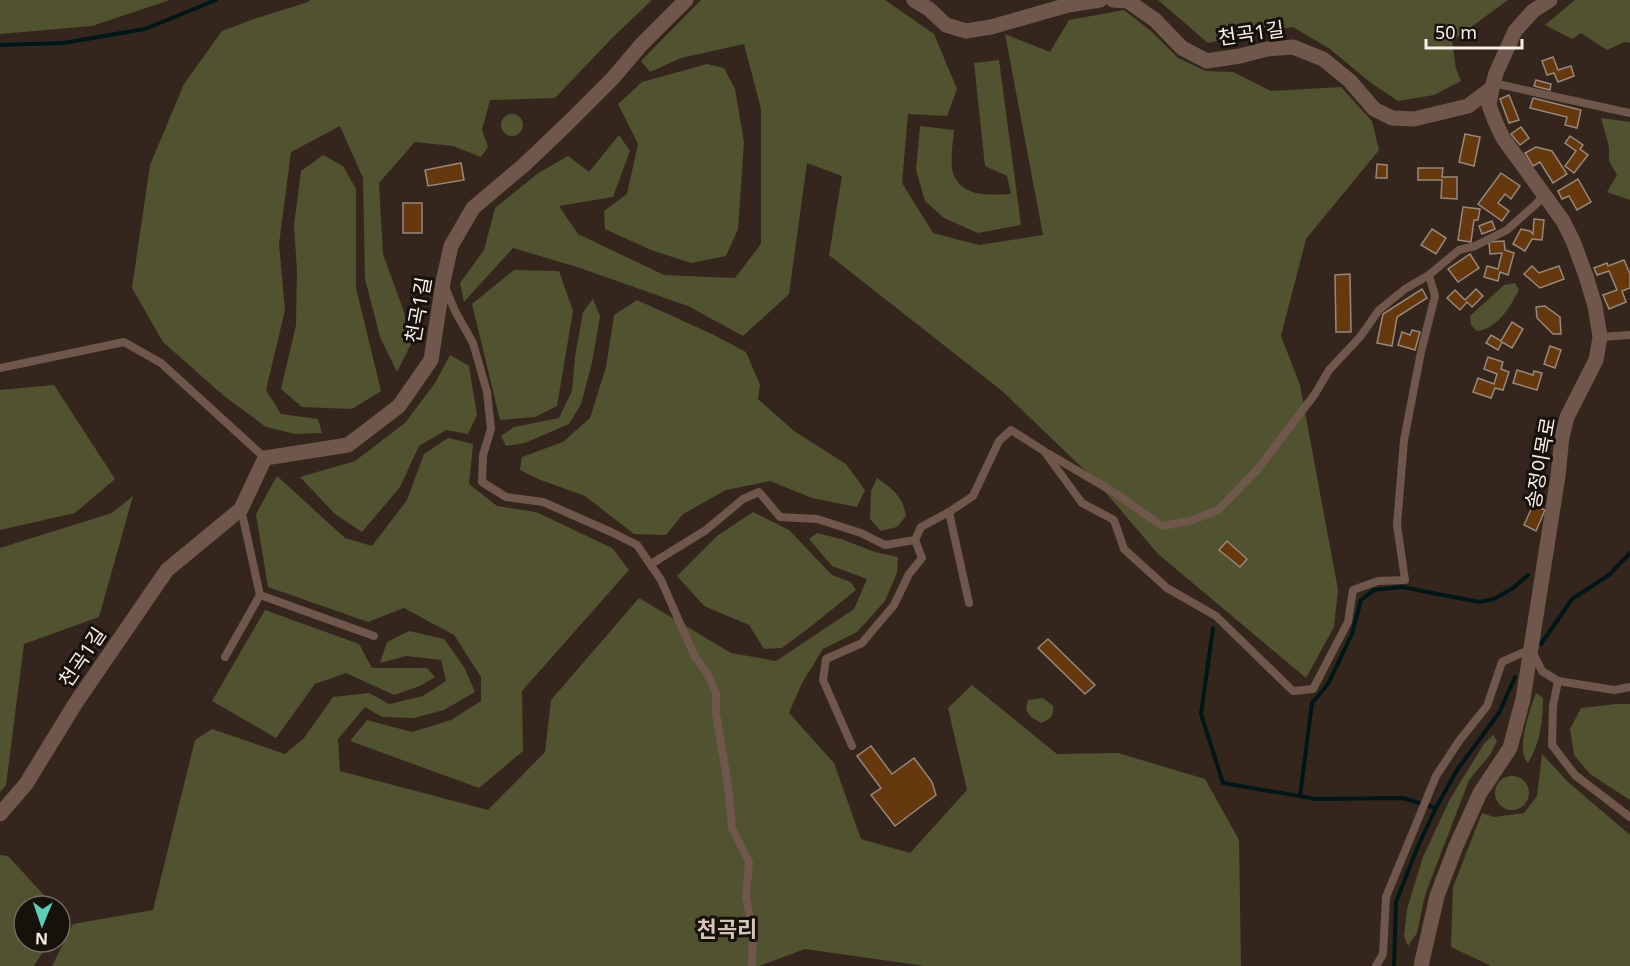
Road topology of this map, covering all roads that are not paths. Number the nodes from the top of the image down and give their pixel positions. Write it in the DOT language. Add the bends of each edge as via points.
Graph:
graph roads {
  1 [pos="686,0"];
  2 [pos="914,0"];
  3 [pos="1100,0"];
  4 [pos="1113,0"];
  5 [pos="1550,0"];
  6 [pos="1492,86"];
  7 [pos="1630,112"];
  8 [pos="1544,195"];
  9 [pos="1429,275"];
  10 [pos="443,282"];
  11 [pos="1630,335"];
  12 [pos="1600,337"];
  13 [pos="0,368"];
  14 [pos="1044,451"];
  15 [pos="265,458"];
  16 [pos="241,509"];
  17 [pos="949,512"];
  18 [pos="915,540"];
  19 [pos="651,564"];
  20 [pos="260,595"];
  21 [pos="969,603"];
  22 [pos="374,636"];
  23 [pos="1531,649"];
  24 [pos="225,657"];
  25 [pos="1558,681"];
  26 [pos="1630,687"];
  27 [pos="852,746"];
  28 [pos="0,814"];
  29 [pos="1630,817"];
  30 [pos="752,966"];
  31 [pos="1376,966"];
  32 [pos="1421,966"];
  1 -- 10 [label="street, 천곡1길" via="567,124 473,208 451,246"];
  2 -- 3 [label="street" via="946,25 966,31"];
  4 -- 6 [label="street, 천곡1길" via="1128,1 1155,20 1182,48 1207,61 1293,47 1323,59 1350,81 1374,109 1392,118 1414,119 1468,106"];
  5 -- 6 [label="street, 송정이목로" via="1533,11 1515,32"];
  6 -- 7 [label="lane"];
  6 -- 8 [label="street, 송정이목로" via="1489,105 1503,138"];
  8 -- 9 [label="lane" via="1507,230 1459,250"];
  8 -- 12 [label="street, 송정이목로" via="1573,241 1595,306"];
  9 -- 14 [label="lane" via="1379,310 1329,370 1257,470 1218,510 1162,526"];
  9 -- 14 [label="lane" via="1435,296 1404,440 1397,525 1405,580 1378,581 1353,590 1348,622 1313,689 1293,691 1216,616 1167,588 1124,549 1114,520 1082,503"];
  10 -- 15 [label="street, 천곡1길" via="431,360 399,406 348,445"];
  10 -- 19 [label="lane" via="473,343 487,392 491,429 483,455 482,482 506,497 543,502 638,545"];
  11 -- 12 [label="lane"];
  12 -- 23 [label="street, 송정이목로" via="1596,360 1567,417 1562,437"];
  13 -- 15 [label="lane" via="124,342 160,363"];
  14 -- 17 [label="lane" via="1011,430 999,441 973,496"];
  15 -- 16 [label="street, 천곡1길"];
  16 -- 20 [label="lane"];
  16 -- 28 [label="street, 천곡1길" via="167,570 75,704 26,784"];
  17 -- 18 [label="lane" via="921,527"];
  17 -- 21 [label="lane"];
  18 -- 19 [label="lane" via="885,545 817,519 780,517 759,492 743,499 706,531"];
  18 -- 27 [label="lane" via="922,558 894,605 862,643 826,659 823,680"];
  19 -- 30 [label="lane" via="716,693 732,828 749,862 746,896 753,935"];
  20 -- 22 [label="lane"];
  20 -- 24 [label="lane"];
  23 -- 25 [label="lane" via="1542,671"];
  23 -- 31 [label="lane" via="1502,662 1487,706 1436,776 1386,897 1383,954"];
  23 -- 32 [label="street, 송정이목로" via="1510,748 1480,793 1456,846 1437,896"];
  25 -- 26 [label="lane" via="1614,690"];
  25 -- 29 [label="lane" via="1552,745 1575,775"];
}
